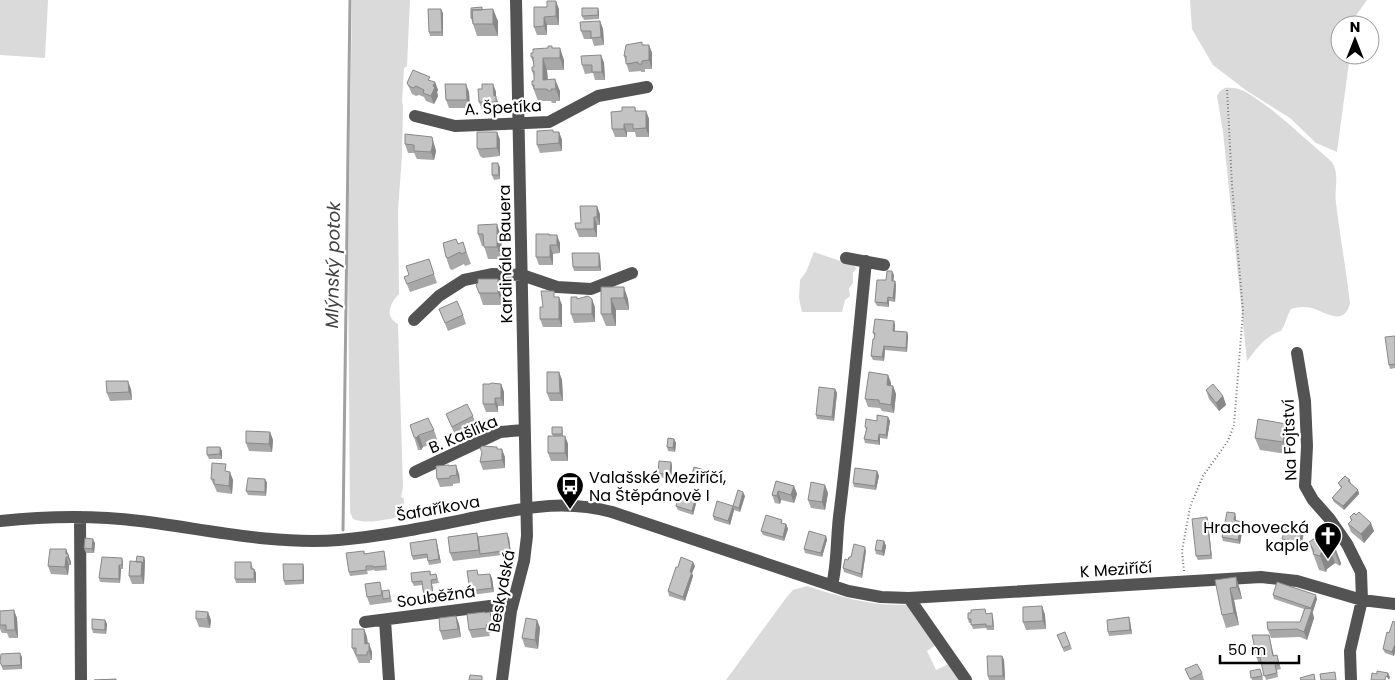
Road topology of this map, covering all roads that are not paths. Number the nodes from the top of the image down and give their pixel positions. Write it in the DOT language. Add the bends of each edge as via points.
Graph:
graph roads {
  1 [pos="516,0"];
  2 [pos="647,86"];
  3 [pos="415,116"];
  4 [pos="519,124"];
  5 [pos="846,258"];
  6 [pos="866,261"];
  7 [pos="884,265"];
  8 [pos="632,273"];
  9 [pos="522,275"];
  10 [pos="414,320"];
  11 [pos="1297,353"];
  12 [pos="524,430"];
  13 [pos="415,472"];
  14 [pos="526,508"];
  15 [pos="80,517"];
  16 [pos="0,520"];
  17 [pos="832,586"];
  18 [pos="869,595"];
  19 [pos="909,598"];
  20 [pos="1362,600"];
  21 [pos="1395,604"];
  22 [pos="512,605"];
  23 [pos="385,620"];
  24 [pos="365,622"];
  25 [pos="81,680"];
  26 [pos="388,680"];
  27 [pos="502,680"];
  28 [pos="966,680"];
  29 [pos="1351,680"];
  1 -- 4 [label="street, Kardinála Bauera"];
  2 -- 4 [label="street, A. Špetíka" via="598,96 549,122"];
  3 -- 4 [label="street, A. Špetíka" via="455,126"];
  4 -- 9 [label="street, Kardinála Bauera"];
  5 -- 6 [label="street"];
  6 -- 7 [label="street"];
  6 -- 17 [label="street"];
  8 -- 9 [label="street" via="591,289 557,287"];
  9 -- 10 [label="street" via="493,274 464,280 438,296"];
  9 -- 12 [label="street, Kardinála Bauera"];
  11 -- 20 [label="street, Na Fojtství" via="1308,446 1305,486 1347,544 1361,572"];
  12 -- 13 [label="street, B. Kašlíka" via="500,432"];
  12 -- 14 [label="street, Kardinála Bauera"];
  14 -- 15 [label="street, Šafaříkova" via="381,534 312,541"];
  14 -- 17 [label="street, Šafaříkova" via="573,505 606,510"];
  14 -- 22 [label="street, Beskydská" via="526,547"];
  15 -- 16 [label="street, Šafaříkova"];
  15 -- 25 [label="street"];
  17 -- 18 [label="street, Šafaříkova"];
  18 -- 19 [label="street, K Meziříčí"];
  19 -- 20 [label="street, K Meziříčí" via="1272,577"];
  19 -- 28 [label="street"];
  20 -- 21 [label="street, K Meziříčí"];
  20 -- 29 [label="street, Na Fojtství" via="1350,651"];
  22 -- 23 [label="street, Souběžná"];
  22 -- 27 [label="street, Beskydská"];
  23 -- 24 [label="street, Souběžná"];
  23 -- 26 [label="street"];
}
